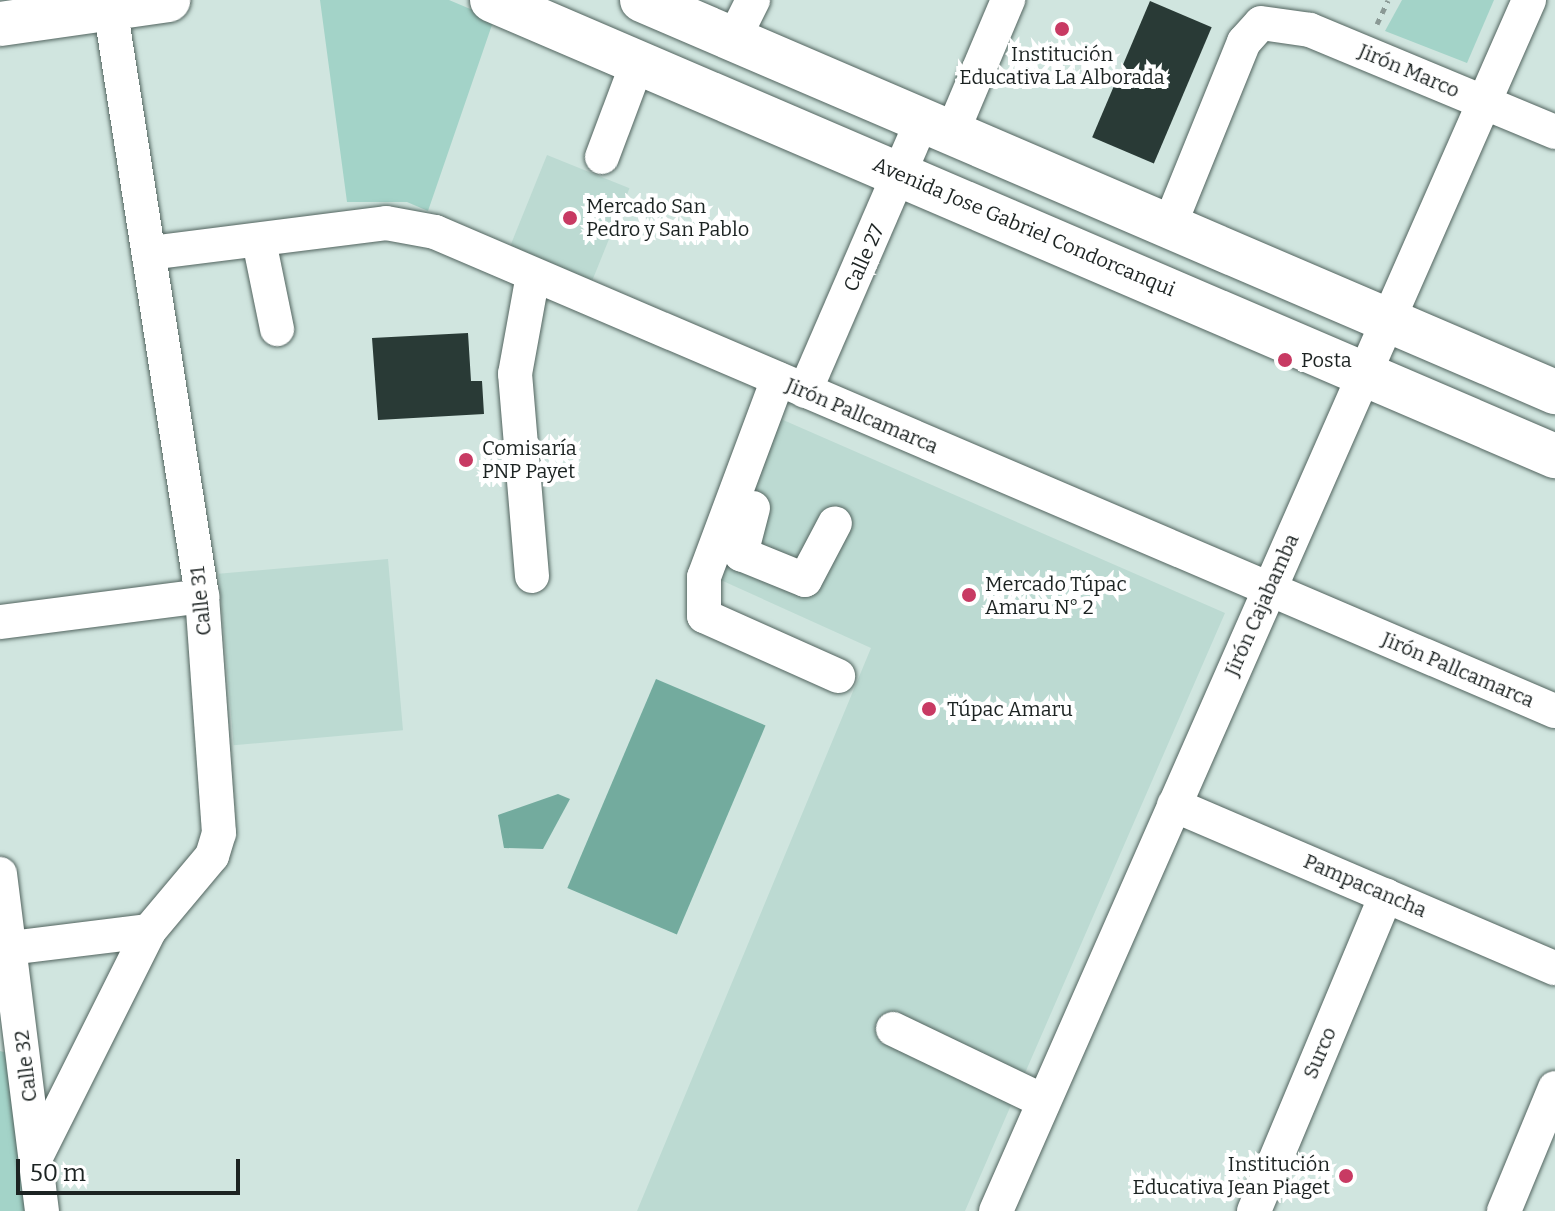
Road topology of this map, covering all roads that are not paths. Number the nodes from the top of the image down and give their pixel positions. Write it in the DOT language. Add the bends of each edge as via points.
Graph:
graph roads {
  1 [pos="168,0"];
  2 [pos="492,0"];
  3 [pos="642,0"];
  4 [pos="753,0"];
  5 [pos="1008,0"];
  6 [pos="1529,0"];
  7 [pos="110,4"];
  8 [pos="0,24"];
  9 [pos="732,42"];
  10 [pos="637,64"];
  11 [pos="1484,102"];
  12 [pos="936,129"];
  13 [pos="1555,132"];
  14 [pos="602,157"];
  15 [pos="900,174"];
  16 [pos="1168,229"];
  17 [pos="259,241"];
  18 [pos="150,253"];
  19 [pos="533,275"];
  20 [pos="1389,321"];
  21 [pos="277,329"];
  22 [pos="1364,374"];
  23 [pos="793,386"];
  24 [pos="1555,392"];
  25 [pos="1555,456"];
  26 [pos="835,523"];
  27 [pos="532,576"];
  28 [pos="1268,590"];
  29 [pos="202,596"];
  30 [pos="0,622"];
  31 [pos="838,676"];
  32 [pos="1555,711"];
  33 [pos="1174,805"];
  34 [pos="0,874"];
  35 [pos="1386,895"];
  36 [pos="149,931"];
  37 [pos="10,948"];
  38 [pos="1555,968"];
  39 [pos="893,1029"];
  40 [pos="12,1046"];
  41 [pos="1555,1088"];
  42 [pos="1043,1101"];
  43 [pos="36,1157"];
  44 [pos="42,1211"];
  45 [pos="996,1211"];
  46 [pos="1254,1211"];
  47 [pos="1504,1211"];
  1 -- 7 [label="main road"];
  2 -- 10 [label="main road, Avenida Jose Gabriel Condorcanqui"];
  3 -- 9 [label="main road"];
  4 -- 9 [label="street"];
  5 -- 12 [label="street, Calle 27"];
  6 -- 11 [label="street, Jirón Cajabamba"];
  7 -- 8 [label="main road"];
  7 -- 18 [label="street, Calle 31"];
  9 -- 12 [label="main road"];
  10 -- 14 [label="street"];
  10 -- 15 [label="main road, Avenida Jose Gabriel Condorcanqui"];
  11 -- 13 [label="street, Jirón Marco"];
  11 -- 16 [label="street, Jirón Marco" via="1286,21 1261,23 1244,42"];
  11 -- 20 [label="street, Jirón Cajabamba"];
  12 -- 15 [label="street, Calle 27"];
  12 -- 16 [label="main road"];
  15 -- 22 [label="main road, Avenida Jose Gabriel Condorcanqui"];
  15 -- 23 [label="street, Calle 27"];
  16 -- 20 [label="main road"];
  17 -- 18 [label="street, Jirón Pallcamarca"];
  17 -- 19 [label="street, Jirón Pallcamarca" via="413,224"];
  17 -- 21 [label="street"];
  18 -- 29 [label="street, Calle 31"];
  19 -- 23 [label="street, Jirón Pallcamarca"];
  19 -- 27 [label="street" via="515,374"];
  20 -- 22 [label="street, Jirón Cajabamba"];
  20 -- 24 [label="main road"];
  22 -- 25 [label="main road, Avenida Jose Gabriel Condorcanqui"];
  22 -- 28 [label="street, Jirón Cajabamba"];
  23 -- 26 [label="street" via="740,551 805,580"];
  23 -- 28 [label="street, Jirón Pallcamarca"];
  23 -- 31 [label="street" via="704,577 704,616"];
  28 -- 32 [label="street, Jirón Pallcamarca"];
  28 -- 33 [label="street, Jirón Cajabamba"];
  29 -- 30 [label="street"];
  29 -- 36 [label="street, Calle 31" via="219,833 212,856"];
  33 -- 35 [label="street, Pampacancha"];
  33 -- 42 [label="street, Jirón Cajabamba"];
  34 -- 37 [label="street, Calle 32"];
  35 -- 38 [label="street, Pampacancha"];
  35 -- 46 [label="street, Surco"];
  36 -- 37 [label="street"];
  36 -- 43 [label="street, Calle 31"];
  37 -- 40 [label="street, Calle 32"];
  39 -- 42 [label="street"];
  40 -- 43 [label="street, Calle 32"];
  41 -- 47 [label="street"];
  42 -- 45 [label="street, Jirón Cajabamba"];
  43 -- 44 [label="street, Calle 32"];
}
